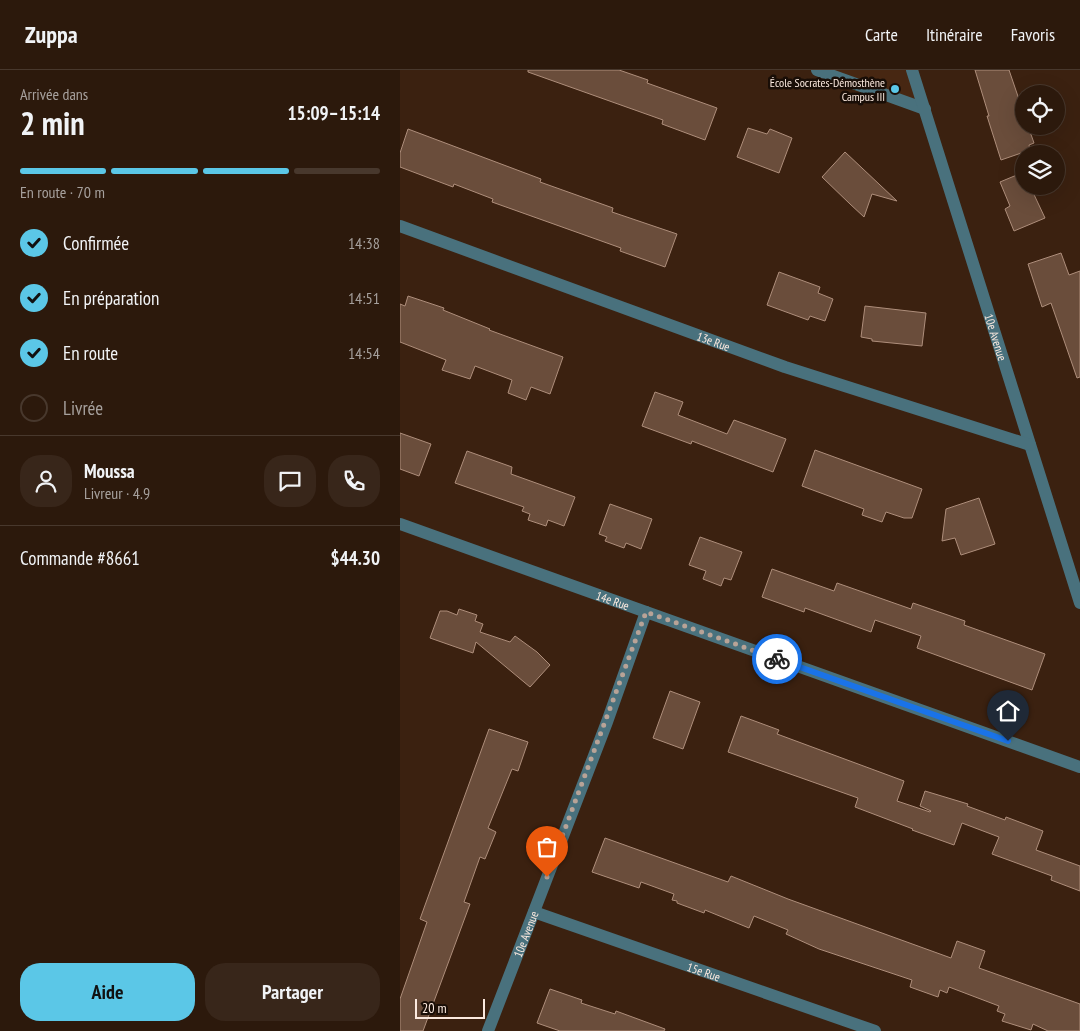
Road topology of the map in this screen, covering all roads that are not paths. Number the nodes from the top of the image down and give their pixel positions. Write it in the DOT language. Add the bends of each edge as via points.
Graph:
graph roads {
  1 [pos="817,70"];
  2 [pos="912,70"];
  3 [pos="925,109"];
  4 [pos="400,226"];
  5 [pos="1030,445"];
  6 [pos="400,524"];
  7 [pos="1080,603"];
  8 [pos="646,612"];
  9 [pos="1080,767"];
  10 [pos="534,912"];
  11 [pos="488,1031"];
  12 [pos="875,1031"];
  1 -- 3 [label="street"];
  2 -- 3 [label="street, 10e Avenue"];
  3 -- 5 [label="street, 10e Avenue"];
  4 -- 5 [label="street, 13e Rue" via="785,367"];
  5 -- 7 [label="street, 10e Avenue"];
  6 -- 8 [label="street, 14e Rue"];
  8 -- 9 [label="street, 14e Rue"];
  8 -- 10 [label="street, 10e Avenue"];
  10 -- 11 [label="street, 10e Avenue"];
  10 -- 12 [label="street, 15e Rue"];
}
